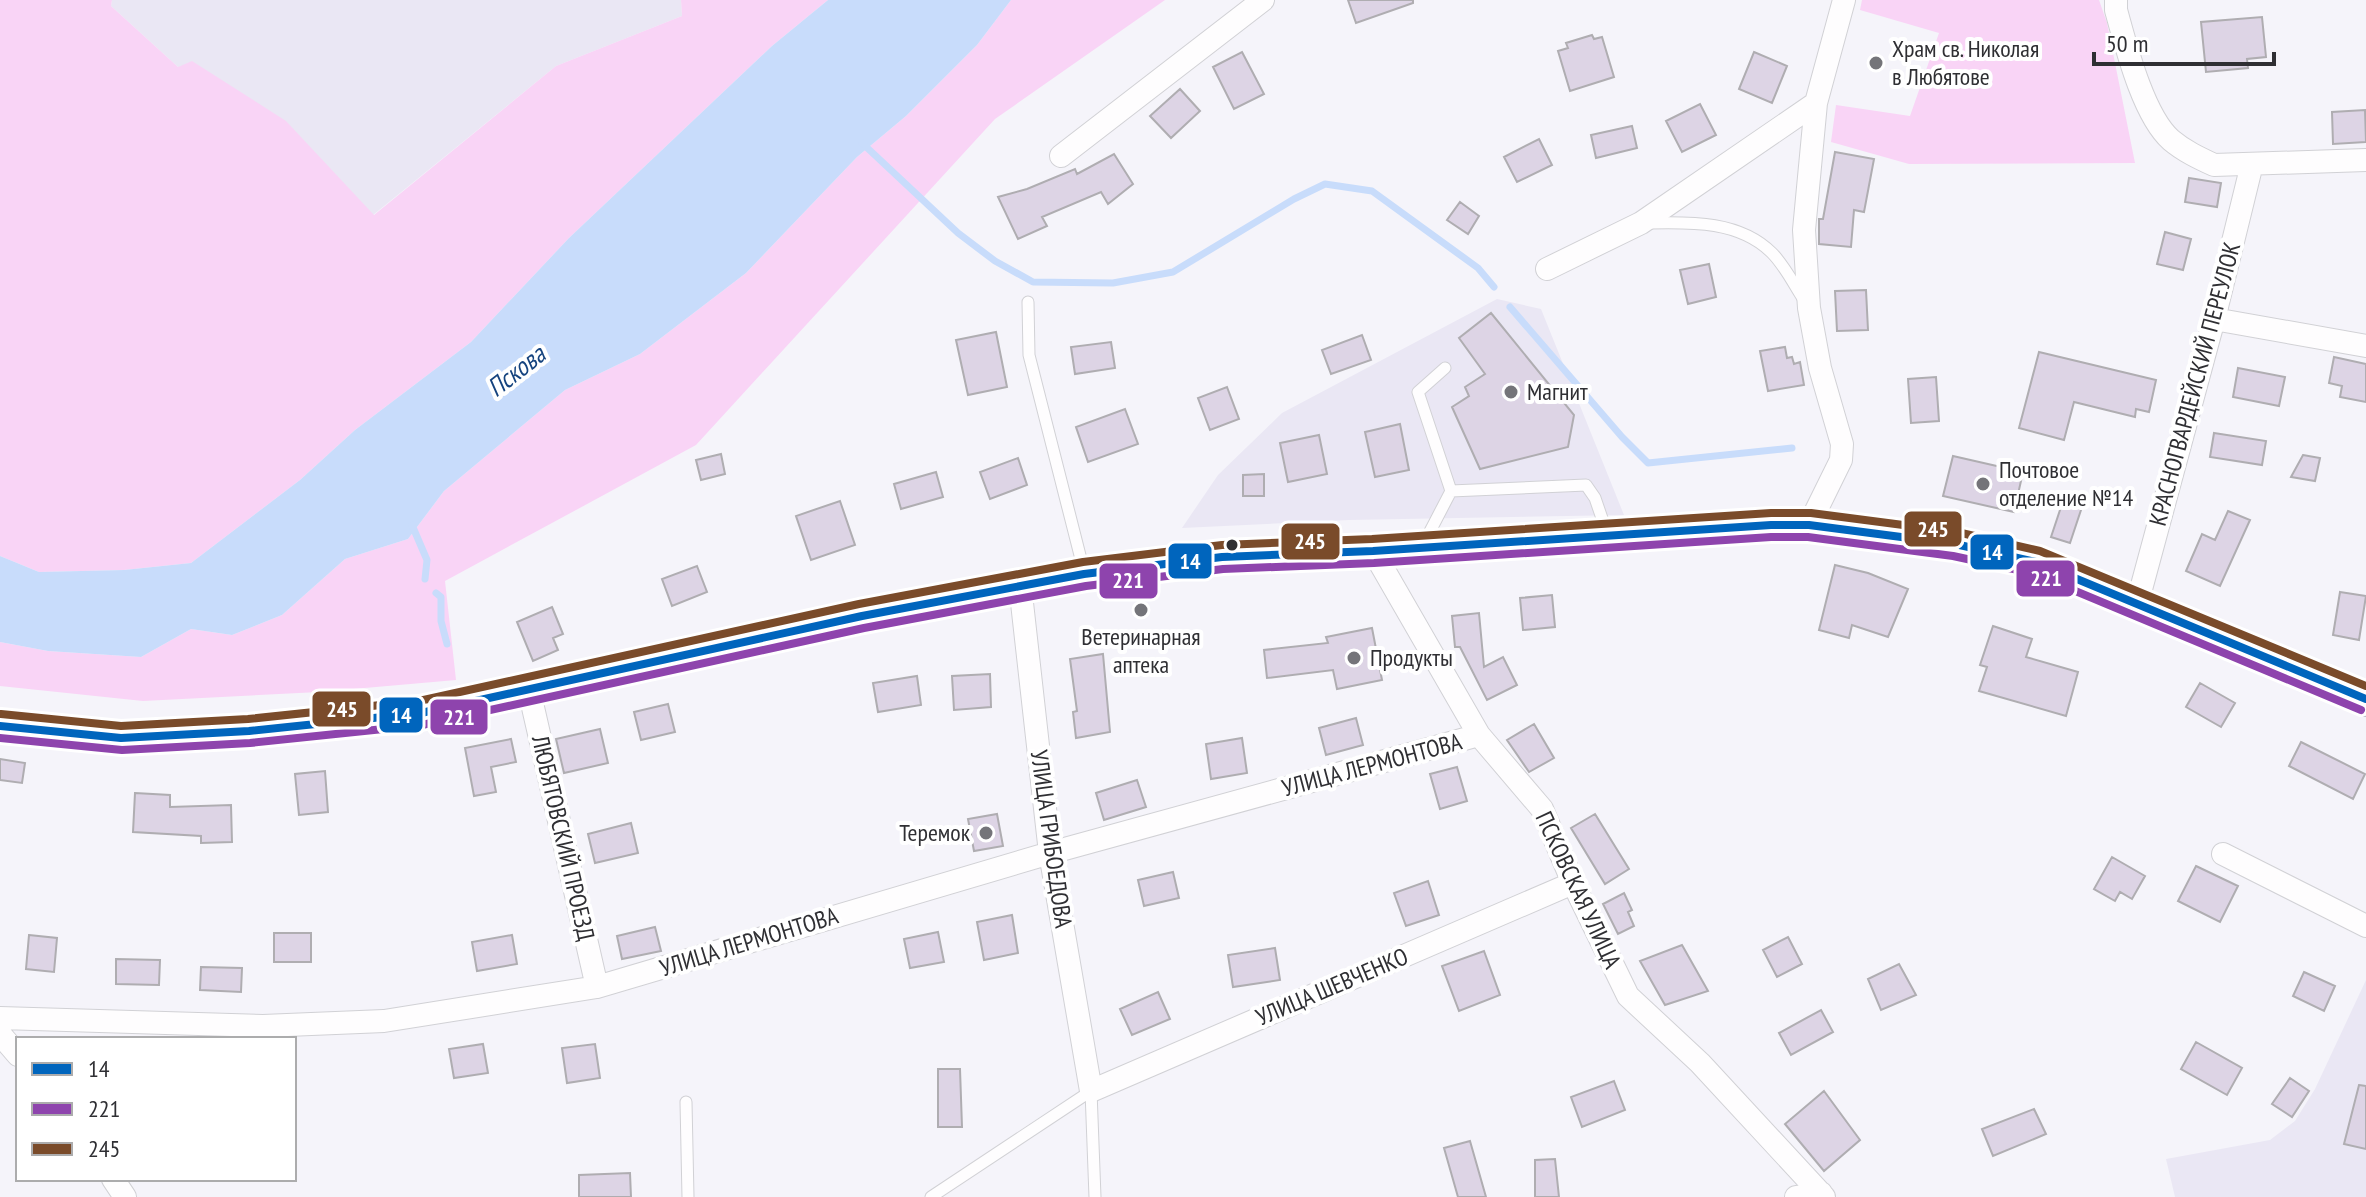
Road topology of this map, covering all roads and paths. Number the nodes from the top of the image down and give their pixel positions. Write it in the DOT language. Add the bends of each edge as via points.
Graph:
graph roads {
  1 [pos="1263,0"];
  2 [pos="1844,0"];
  3 [pos="2116,0"];
  4 [pos="1816,103"];
  5 [pos="1061,156"];
  6 [pos="2366,160"];
  7 [pos="2252,164"];
  8 [pos="1641,223"];
  9 [pos="1547,269"];
  10 [pos="1028,302"];
  11 [pos="1809,308"];
  12 [pos="2214,319"];
  13 [pos="2366,346"];
  14 [pos="1445,368"];
  15 [pos="1451,491"];
  16 [pos="1809,525"];
  17 [pos="1608,535"];
  18 [pos="1422,548"];
  19 [pos="1373,551"];
  20 [pos="1084,574"];
  21 [pos="1020,585"];
  22 [pos="2137,604"];
  23 [pos="529,690"];
  24 [pos="2366,699"];
  25 [pos="0,726"];
  26 [pos="1479,735"];
  27 [pos="1050,853"];
  28 [pos="2223,854"];
  29 [pos="1573,883"];
  30 [pos="2366,926"];
  31 [pos="597,987"];
  32 [pos="0,1018"];
  33 [pos="0,1034"];
  34 [pos="16,1053"];
  35 [pos="1091,1091"];
  36 [pos="686,1102"];
  37 [pos="1823,1195"];
  38 [pos="688,1197"];
  39 [pos="931,1197"];
  40 [pos="1095,1197"];
  41 [pos="1796,1197"];
  1 -- 5 [label="street"];
  2 -- 4 [label="street"];
  3 -- 7 [label="street" via="2134,76 2169,137 2214,165"];
  4 -- 8 [label="street"];
  4 -- 11 [label="street" via="1804,230"];
  6 -- 7 [label="street"];
  7 -- 12 [label="street, КРАСНОГВАРДЕЙСКИЙ ПЕРЕУЛОК"];
  8 -- 9 [label="street"];
  8 -- 11 [label="lane" via="1691,222 1739,230 1772,254"];
  10 -- 20 [label="lane" via="1029,355"];
  11 -- 16 [label="street" via="1842,444 1841,460"];
  12 -- 13 [label="street"];
  12 -- 22 [label="street, КРАСНОГВАРДЕЙСКИЙ ПЕРЕУЛОК"];
  14 -- 15 [label="lane" via="1418,392"];
  15 -- 17 [label="lane" via="1586,485"];
  15 -- 18 [label="lane"];
  16 -- 17 [label="main road"];
  16 -- 22 [label="main road" via="1955,544 2036,562"];
  17 -- 18 [label="main road"];
  18 -- 19 [label="main road"];
  19 -- 20 [label="main road" via="1222,557"];
  19 -- 26 [label="street, ПСКОВСКАЯ УЛИЦА"];
  20 -- 21 [label="main road"];
  21 -- 23 [label="main road"];
  21 -- 27 [label="street, УЛИЦА ГРИБОЕДОВА"];
  22 -- 24 [label="main road"];
  23 -- 25 [label="main road" via="421,713 249,731 121,738"];
  23 -- 31 [label="street, ЛЮБЯТОВСКИЙ ПРОЕЗД"];
  26 -- 27 [label="street, УЛИЦА ЛЕРМОНТОВА"];
  26 -- 29 [label="street, ПСКОВСКАЯ УЛИЦА" via="1542,809"];
  27 -- 31 [label="street, УЛИЦА ЛЕРМОНТОВА"];
  27 -- 35 [label="street, УЛИЦА ГРИБОЕДОВА"];
  28 -- 30 [label="street"];
  29 -- 35 [label="street, УЛИЦА ШЕВЧЕНКО"];
  29 -- 37 [label="street, ПСКОВСКАЯ УЛИЦА" via="1628,996 1700,1063"];
  31 -- 32 [label="street, УЛИЦА ЛЕРМОНТОВА" via="384,1021 263,1026"];
  33 -- 34 [label="street"];
  35 -- 39 [label="lane"];
  35 -- 40 [label="lane"];
  36 -- 38 [label="lane"];
  37 -- 41 [label="street"];
}
